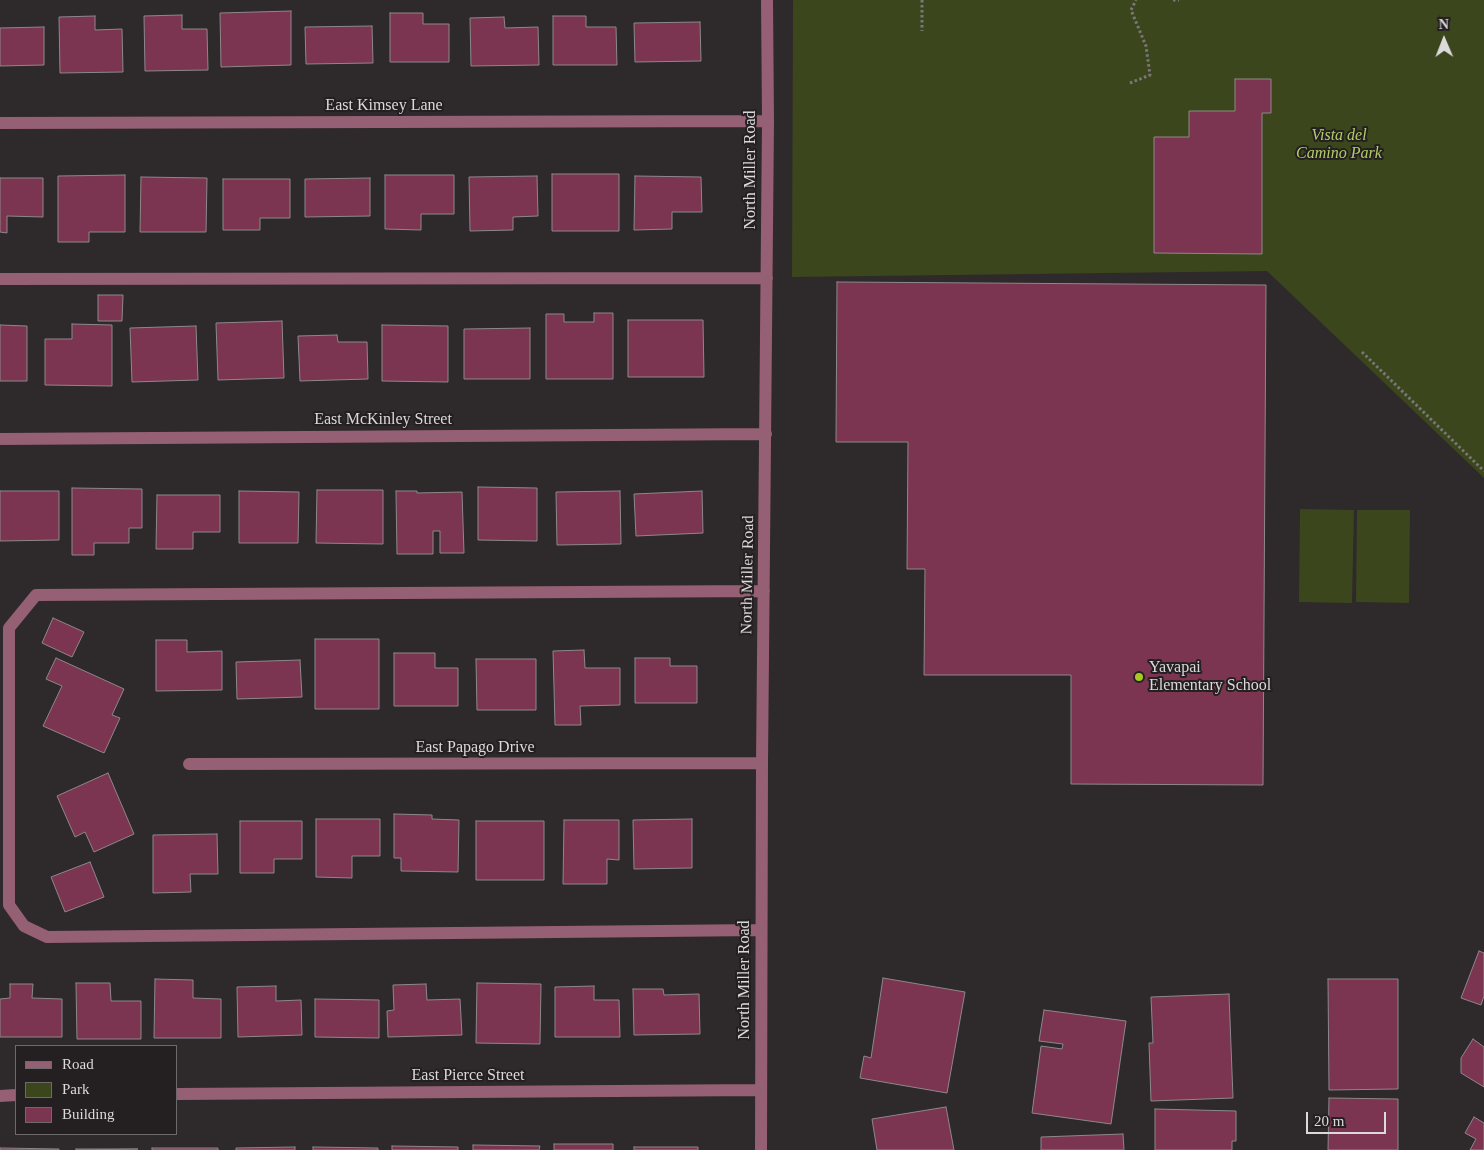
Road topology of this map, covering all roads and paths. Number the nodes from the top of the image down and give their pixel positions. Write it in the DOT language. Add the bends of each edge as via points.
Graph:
graph roads {
  1 [pos="767,0"];
  2 [pos="922,0"];
  3 [pos="1136,0"];
  4 [pos="1173,0"];
  5 [pos="1179,0"];
  6 [pos="922,31"];
  7 [pos="1130,83"];
  8 [pos="768,121"];
  9 [pos="0,123"];
  10 [pos="767,278"];
  11 [pos="0,279"];
  12 [pos="1362,352"];
  13 [pos="766,434"];
  14 [pos="0,438"];
  15 [pos="1484,471"];
  16 [pos="764,591"];
  17 [pos="762,763"];
  18 [pos="189,764"];
  19 [pos="761,930"];
  20 [pos="761,1090"];
  21 [pos="178,1094"];
  22 [pos="15,1095"];
  23 [pos="0,1096"];
  24 [pos="761,1150"];
  1 -- 8 [label="street, North Miller Road"];
  2 -- 6 [label="path"];
  3 -- 7 [label="path" via="1131,10 1146,46 1150,75"];
  4 -- 5 [label="path"];
  8 -- 9 [label="street, East Kimsey Lane"];
  8 -- 10 [label="street, North Miller Road"];
  10 -- 11 [label="street"];
  10 -- 13 [label="street, North Miller Road"];
  12 -- 15 [label="path"];
  13 -- 14 [label="street, East McKinley Street"];
  13 -- 16 [label="street, North Miller Road"];
  16 -- 17 [label="street, North Miller Road"];
  16 -- 19 [label="street" via="36,595 9,628 9,905 24,926 48,937"];
  17 -- 18 [label="street, East Papago Drive"];
  17 -- 19 [label="street, North Miller Road"];
  19 -- 20 [label="street, North Miller Road"];
  20 -- 21 [label="street, East Pierce Street"];
  20 -- 24 [label="street, North Miller Road"];
  22 -- 23 [label="street"];
}
